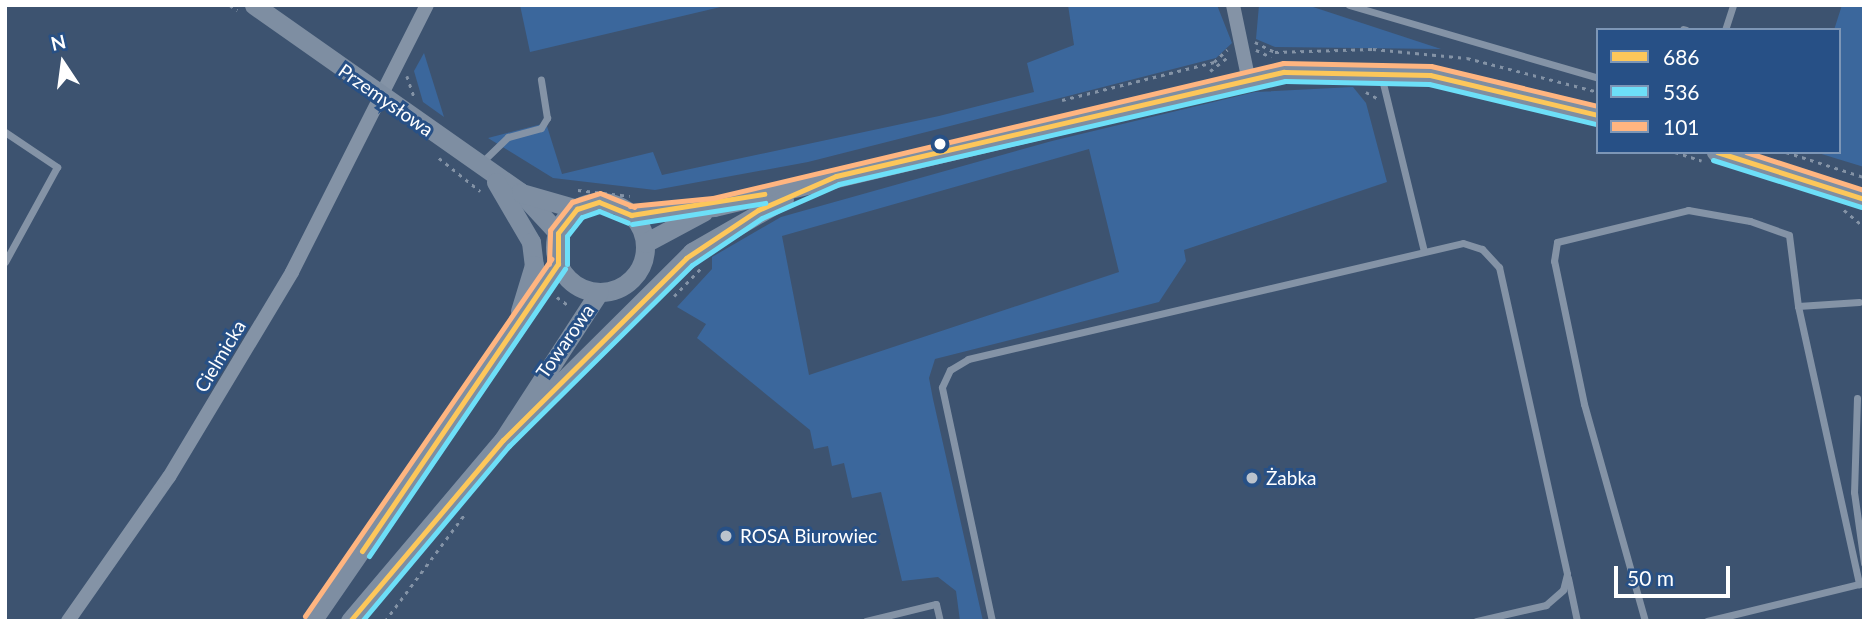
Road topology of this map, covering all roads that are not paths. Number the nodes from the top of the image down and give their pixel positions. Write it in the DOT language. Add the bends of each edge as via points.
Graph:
graph roads {
  1 [pos="428,5"];
  2 [pos="1233,5"];
  3 [pos="1349,5"];
  4 [pos="1733,5"];
  5 [pos="248,9"];
  6 [pos="1726,28"];
  7 [pos="1380,71"];
  8 [pos="1248,77"];
  9 [pos="1596,77"];
  10 [pos="541,79"];
  11 [pos="384,98"];
  12 [pos="1596,113"];
  13 [pos="5,132"];
  14 [pos="1722,154"];
  15 [pos="484,168"];
  16 [pos="836,176"];
  17 [pos="520,192"];
  18 [pos="1864,199"];
  19 [pos="574,200"];
  20 [pos="636,206"];
  21 [pos="714,207"];
  22 [pos="558,233"];
  23 [pos="645,243"];
  24 [pos="1424,251"];
  25 [pos="5,262"];
  26 [pos="558,264"];
  27 [pos="599,292"];
  28 [pos="1859,302"];
  29 [pos="1798,306"];
  30 [pos="515,325"];
  31 [pos="1857,398"];
  32 [pos="503,440"];
  33 [pos="1864,563"];
  34 [pos="1567,574"];
  35 [pos="1861,583"];
  36 [pos="319,617"];
  37 [pos="68,621"];
  38 [pos="350,621"];
  39 [pos="866,621"];
  40 [pos="940,621"];
  41 [pos="992,621"];
  42 [pos="1476,621"];
  43 [pos="1577,621"];
  44 [pos="1645,621"];
  45 [pos="1707,621"];
  1 -- 11 [label="street, Cielmicka"];
  2 -- 8 [label="street"];
  3 -- 9 [label="lane"];
  4 -- 6 [label="lane"];
  5 -- 11 [label="street, Przemysłowa"];
  7 -- 8 [label="street"];
  7 -- 12 [label="street" via="1474,81"];
  7 -- 24 [label="lane"];
  8 -- 16 [label="street"];
  10 -- 15 [label="lane" via="548,118 541,128 508,137"];
  11 -- 15 [label="street, Przemysłowa"];
  11 -- 37 [label="street, Cielmicka" via="196,434"];
  13 -- 25 [label="lane" via="57,167"];
  14 -- 18 [label="street"];
  15 -- 17 [label="street, Przemysłowa"];
  15 -- 30 [label="street" via="531,242 534,265"];
  16 -- 21 [label="street"];
  16 -- 32 [label="street" via="758,210 692,252"];
  17 -- 19 [label="street, Przemysłowa"];
  17 -- 22 [label="street, Przemysłowa"];
  19 -- 20 [label="street"];
  19 -- 22 [label="street"];
  20 -- 21 [label="street"];
  20 -- 23 [label="street"];
  21 -- 23 [label="street"];
  22 -- 26 [label="street"];
  23 -- 27 [label="street" via="633,278"];
  24 -- 34 [label="lane" via="1463,243 1482,249 1499,267"];
  24 -- 41 [label="lane" via="968,359 950,370 942,387"];
  26 -- 27 [label="street" via="570,281"];
  26 -- 30 [label="street"];
  27 -- 32 [label="street, Towarowa"];
  28 -- 29 [label="lane"];
  29 -- 35 [label="lane"];
  29 -- 44 [label="lane" via="1789,235 1750,221 1688,210 1557,242 1554,261 1584,404"];
  30 -- 36 [label="street"];
  31 -- 33 [label="lane" via="1854,492"];
  32 -- 38 [label="street, Towarowa"];
  34 -- 42 [label="lane" via="1563,590 1546,605"];
  34 -- 43 [label="lane"];
  35 -- 45 [label="lane"];
  39 -- 40 [label="lane" via="936,604"];
}
